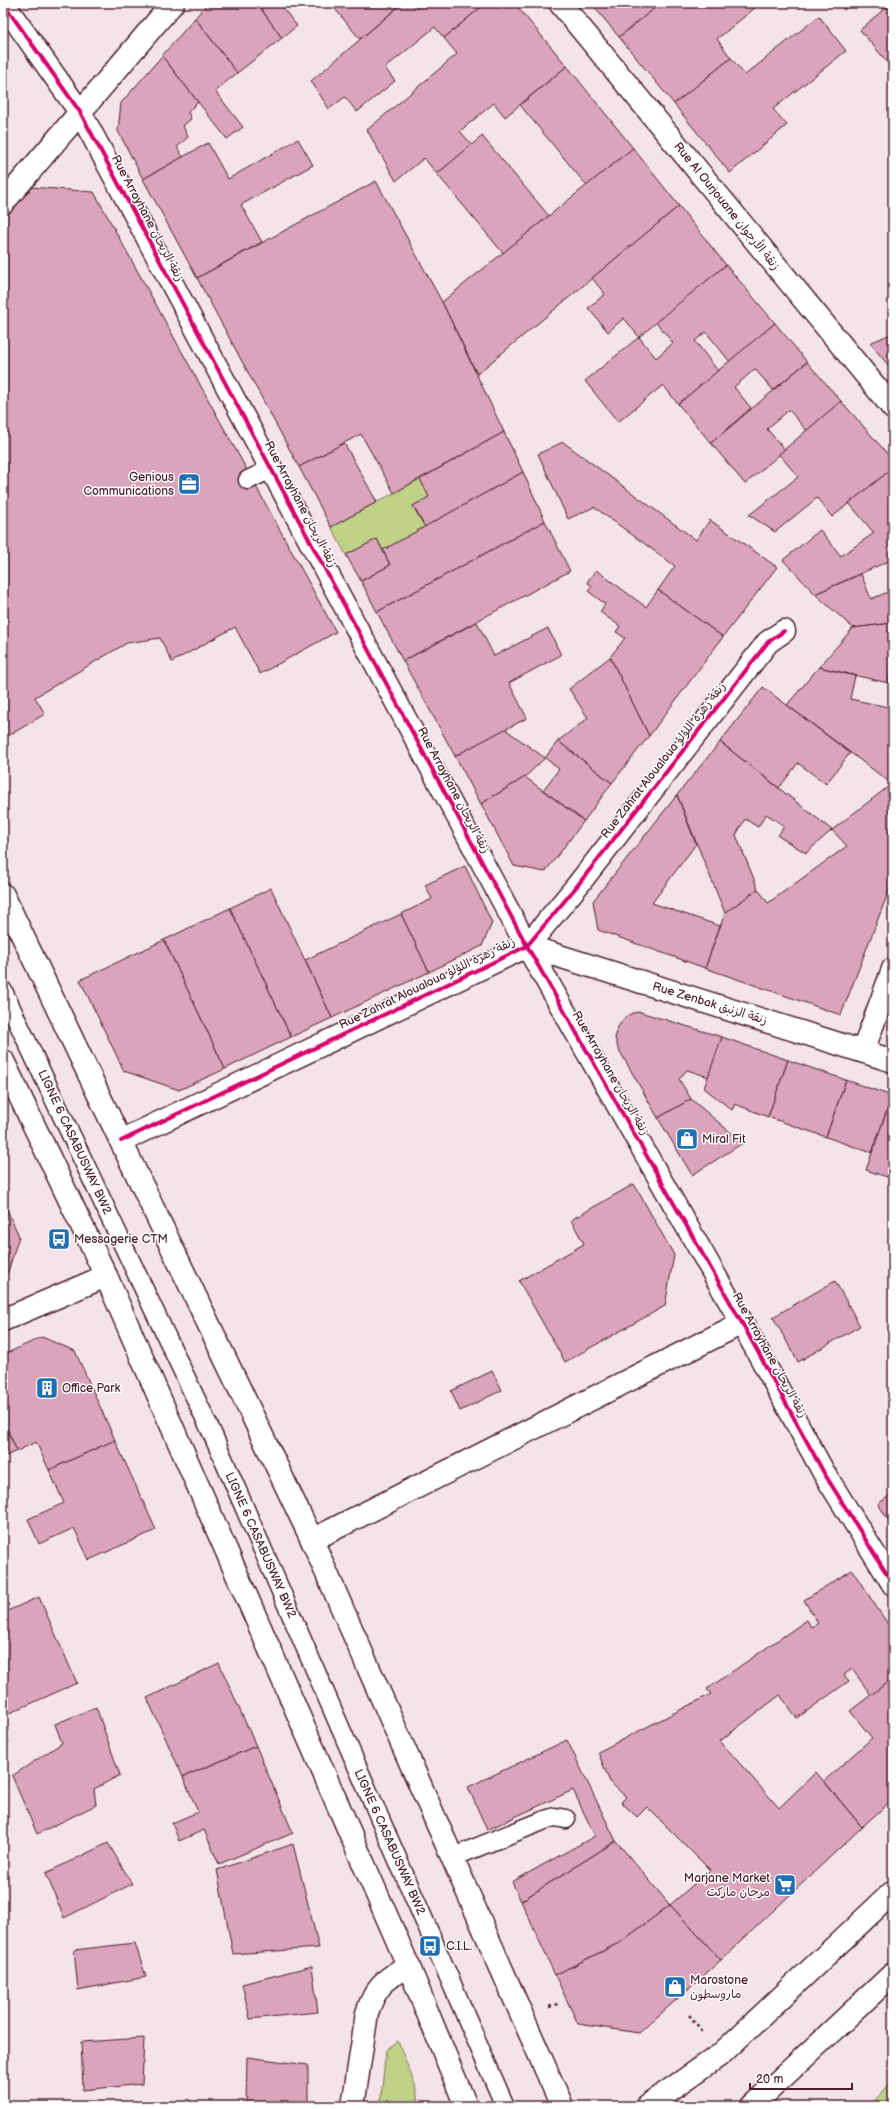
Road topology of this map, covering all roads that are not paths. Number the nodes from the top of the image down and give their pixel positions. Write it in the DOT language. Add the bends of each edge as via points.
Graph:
graph roads {
  1 [pos="3,3"];
  2 [pos="173,3"];
  3 [pos="560,3"];
  4 [pos="80,112"];
  5 [pos="3,203"];
  6 [pos="893,408"];
  7 [pos="271,469"];
  8 [pos="248,480"];
  9 [pos="784,631"];
  10 [pos="3,895"];
  11 [pos="527,946"];
  12 [pos="893,969"];
  13 [pos="3,991"];
  14 [pos="863,1051"];
  15 [pos="3,1061"];
  16 [pos="893,1061"];
  17 [pos="121,1141"];
  18 [pos="106,1276"];
  19 [pos="3,1320"];
  20 [pos="742,1323"];
  21 [pos="312,1540"];
  22 [pos="893,1584"];
  23 [pos="566,1819"];
  24 [pos="453,1857"];
  25 [pos="893,1892"];
  26 [pos="408,1965"];
  27 [pos="893,1974"];
  28 [pos="353,2106"];
  29 [pos="466,2106"];
  30 [pos="505,2106"];
  31 [pos="562,2106"];
  32 [pos="647,2106"];
  33 [pos="752,2106"];
  1 -- 4 [label="street, Rue Arrayhane زنقة الريحان"];
  2 -- 4 [label="street"];
  3 -- 6 [label="street, Rue Al Ourjouane زنقة الأرجوان"];
  4 -- 5 [label="street"];
  4 -- 7 [label="street, Rue Arrayhane زنقة الريحان"];
  7 -- 8 [label="lane"];
  7 -- 11 [label="street, Rue Arrayhane زنقة الريحان"];
  9 -- 11 [label="street, Rue Zahrat Aloualoua زنقة زهرة اللؤلؤ" via="768,642"];
  10 -- 17 [label="street"];
  11 -- 14 [label="street, Rue Zenbak زنقة الزنبق"];
  11 -- 17 [label="street, Rue Zahrat Aloualoua زنقة زهرة اللؤلؤ"];
  11 -- 20 [label="street, Rue Arrayhane زنقة الريحان"];
  12 -- 14 [label="street"];
  13 -- 30 [label="lane, LIGNE 6 CASABUSWAY BW2" via="212,1433"];
  14 -- 16 [label="street, Rue Zenbak زنقة الزنبق"];
  15 -- 18 [label="street"];
  17 -- 21 [label="street"];
  18 -- 19 [label="street"];
  18 -- 26 [label="street"];
  20 -- 21 [label="street"];
  20 -- 22 [label="street, Rue Arrayhane زنقة الريحان" via="824,1473"];
  21 -- 24 [label="street"];
  23 -- 24 [label="lane" via="555,1817 545,1820"];
  24 -- 31 [label="street"];
  25 -- 32 [label="street" via="720,2055"];
  26 -- 28 [label="street" via="386,1979 370,2002"];
  26 -- 29 [label="street"];
  27 -- 33 [label="street"];
}
